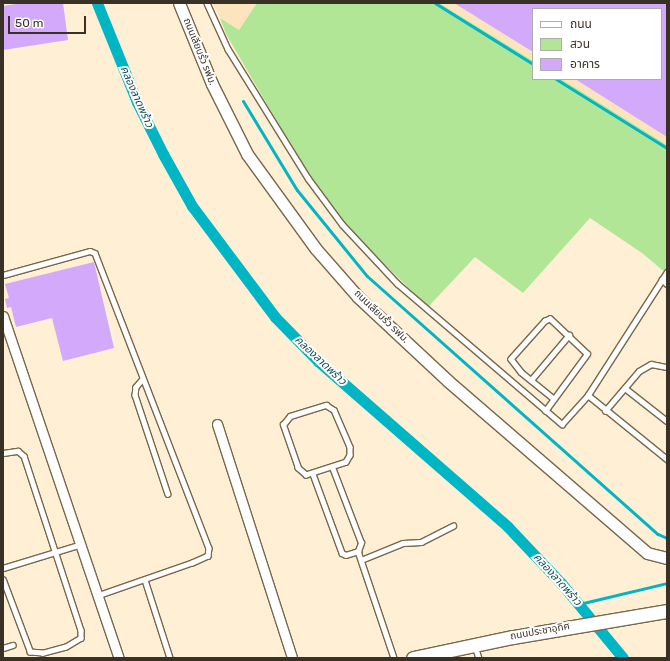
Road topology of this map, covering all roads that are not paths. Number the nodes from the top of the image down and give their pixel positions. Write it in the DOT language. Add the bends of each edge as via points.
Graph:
graph roads {
  1 [pos="179,3"];
  2 [pos="207,3"];
  3 [pos="667,272"];
  4 [pos="3,275"];
  5 [pos="662,279"];
  6 [pos="667,284"];
  7 [pos="3,316"];
  8 [pos="569,334"];
  9 [pos="667,366"];
  10 [pos="143,379"];
  11 [pos="531,380"];
  12 [pos="626,388"];
  13 [pos="588,395"];
  14 [pos="553,398"];
  15 [pos="545,410"];
  16 [pos="605,411"];
  17 [pos="667,421"];
  18 [pos="217,424"];
  19 [pos="3,453"];
  20 [pos="667,459"];
  21 [pos="332,467"];
  22 [pos="313,474"];
  23 [pos="168,494"];
  24 [pos="453,526"];
  25 [pos="78,545"];
  26 [pos="358,551"];
  27 [pos="55,552"];
  28 [pos="667,558"];
  29 [pos="360,560"];
  30 [pos="3,568"];
  31 [pos="3,580"];
  32 [pos="145,580"];
  33 [pos="98,596"];
  34 [pos="667,611"];
  35 [pos="475,644"];
  36 [pos="13,645"];
  37 [pos="3,648"];
  38 [pos="119,658"];
  39 [pos="170,658"];
  40 [pos="292,658"];
  41 [pos="394,658"];
  42 [pos="417,658"];
  43 [pos="480,658"];
  1 -- 28 [label="street, ถนนเลียบรั้ว รฟม." via="212,84 247,154 312,243 353,291 448,380 646,553"];
  2 -- 15 [label="lane" via="228,49 308,178 342,224 398,284"];
  3 -- 5 [label="lane"];
  4 -- 10 [label="lane" via="93,252"];
  5 -- 6 [label="lane"];
  5 -- 13 [label="lane"];
  7 -- 25 [label="street"];
  8 -- 11 [label="lane"];
  8 -- 11 [label="lane" via="555,322 548,320 515,352 512,362"];
  8 -- 14 [label="lane" via="587,354"];
  9 -- 12 [label="lane" via="651,364 640,371"];
  10 -- 23 [label="lane" via="136,387 135,395"];
  10 -- 32 [label="lane" via="210,553 192,563"];
  11 -- 14 [label="lane"];
  12 -- 16 [label="lane"];
  12 -- 17 [label="lane"];
  13 -- 15 [label="lane" via="562,424"];
  13 -- 16 [label="lane"];
  14 -- 15 [label="lane"];
  16 -- 20 [label="lane"];
  18 -- 40 [label="street"];
  19 -- 27 [label="lane" via="18,451 24,456"];
  21 -- 22 [label="lane"];
  21 -- 22 [label="lane" via="346,462 350,446 334,410 323,405 290,416 283,426 300,471"];
  21 -- 26 [label="lane" via="361,543"];
  22 -- 26 [label="lane" via="342,553 346,555"];
  24 -- 29 [label="lane" via="421,542 403,543"];
  25 -- 27 [label="lane"];
  25 -- 33 [label="street"];
  26 -- 29 [label="lane"];
  27 -- 30 [label="lane"];
  27 -- 31 [label="lane" via="82,630 78,641 43,653 30,652"];
  29 -- 41 [label="lane"];
  32 -- 33 [label="lane"];
  32 -- 39 [label="lane"];
  33 -- 38 [label="street"];
  34 -- 35 [label="main road, ถนนประชาอุทิศ"];
  35 -- 42 [label="main road, ถนนประชาอุทิศ"];
  35 -- 43 [label="lane"];
  36 -- 37 [label="lane"];
}
